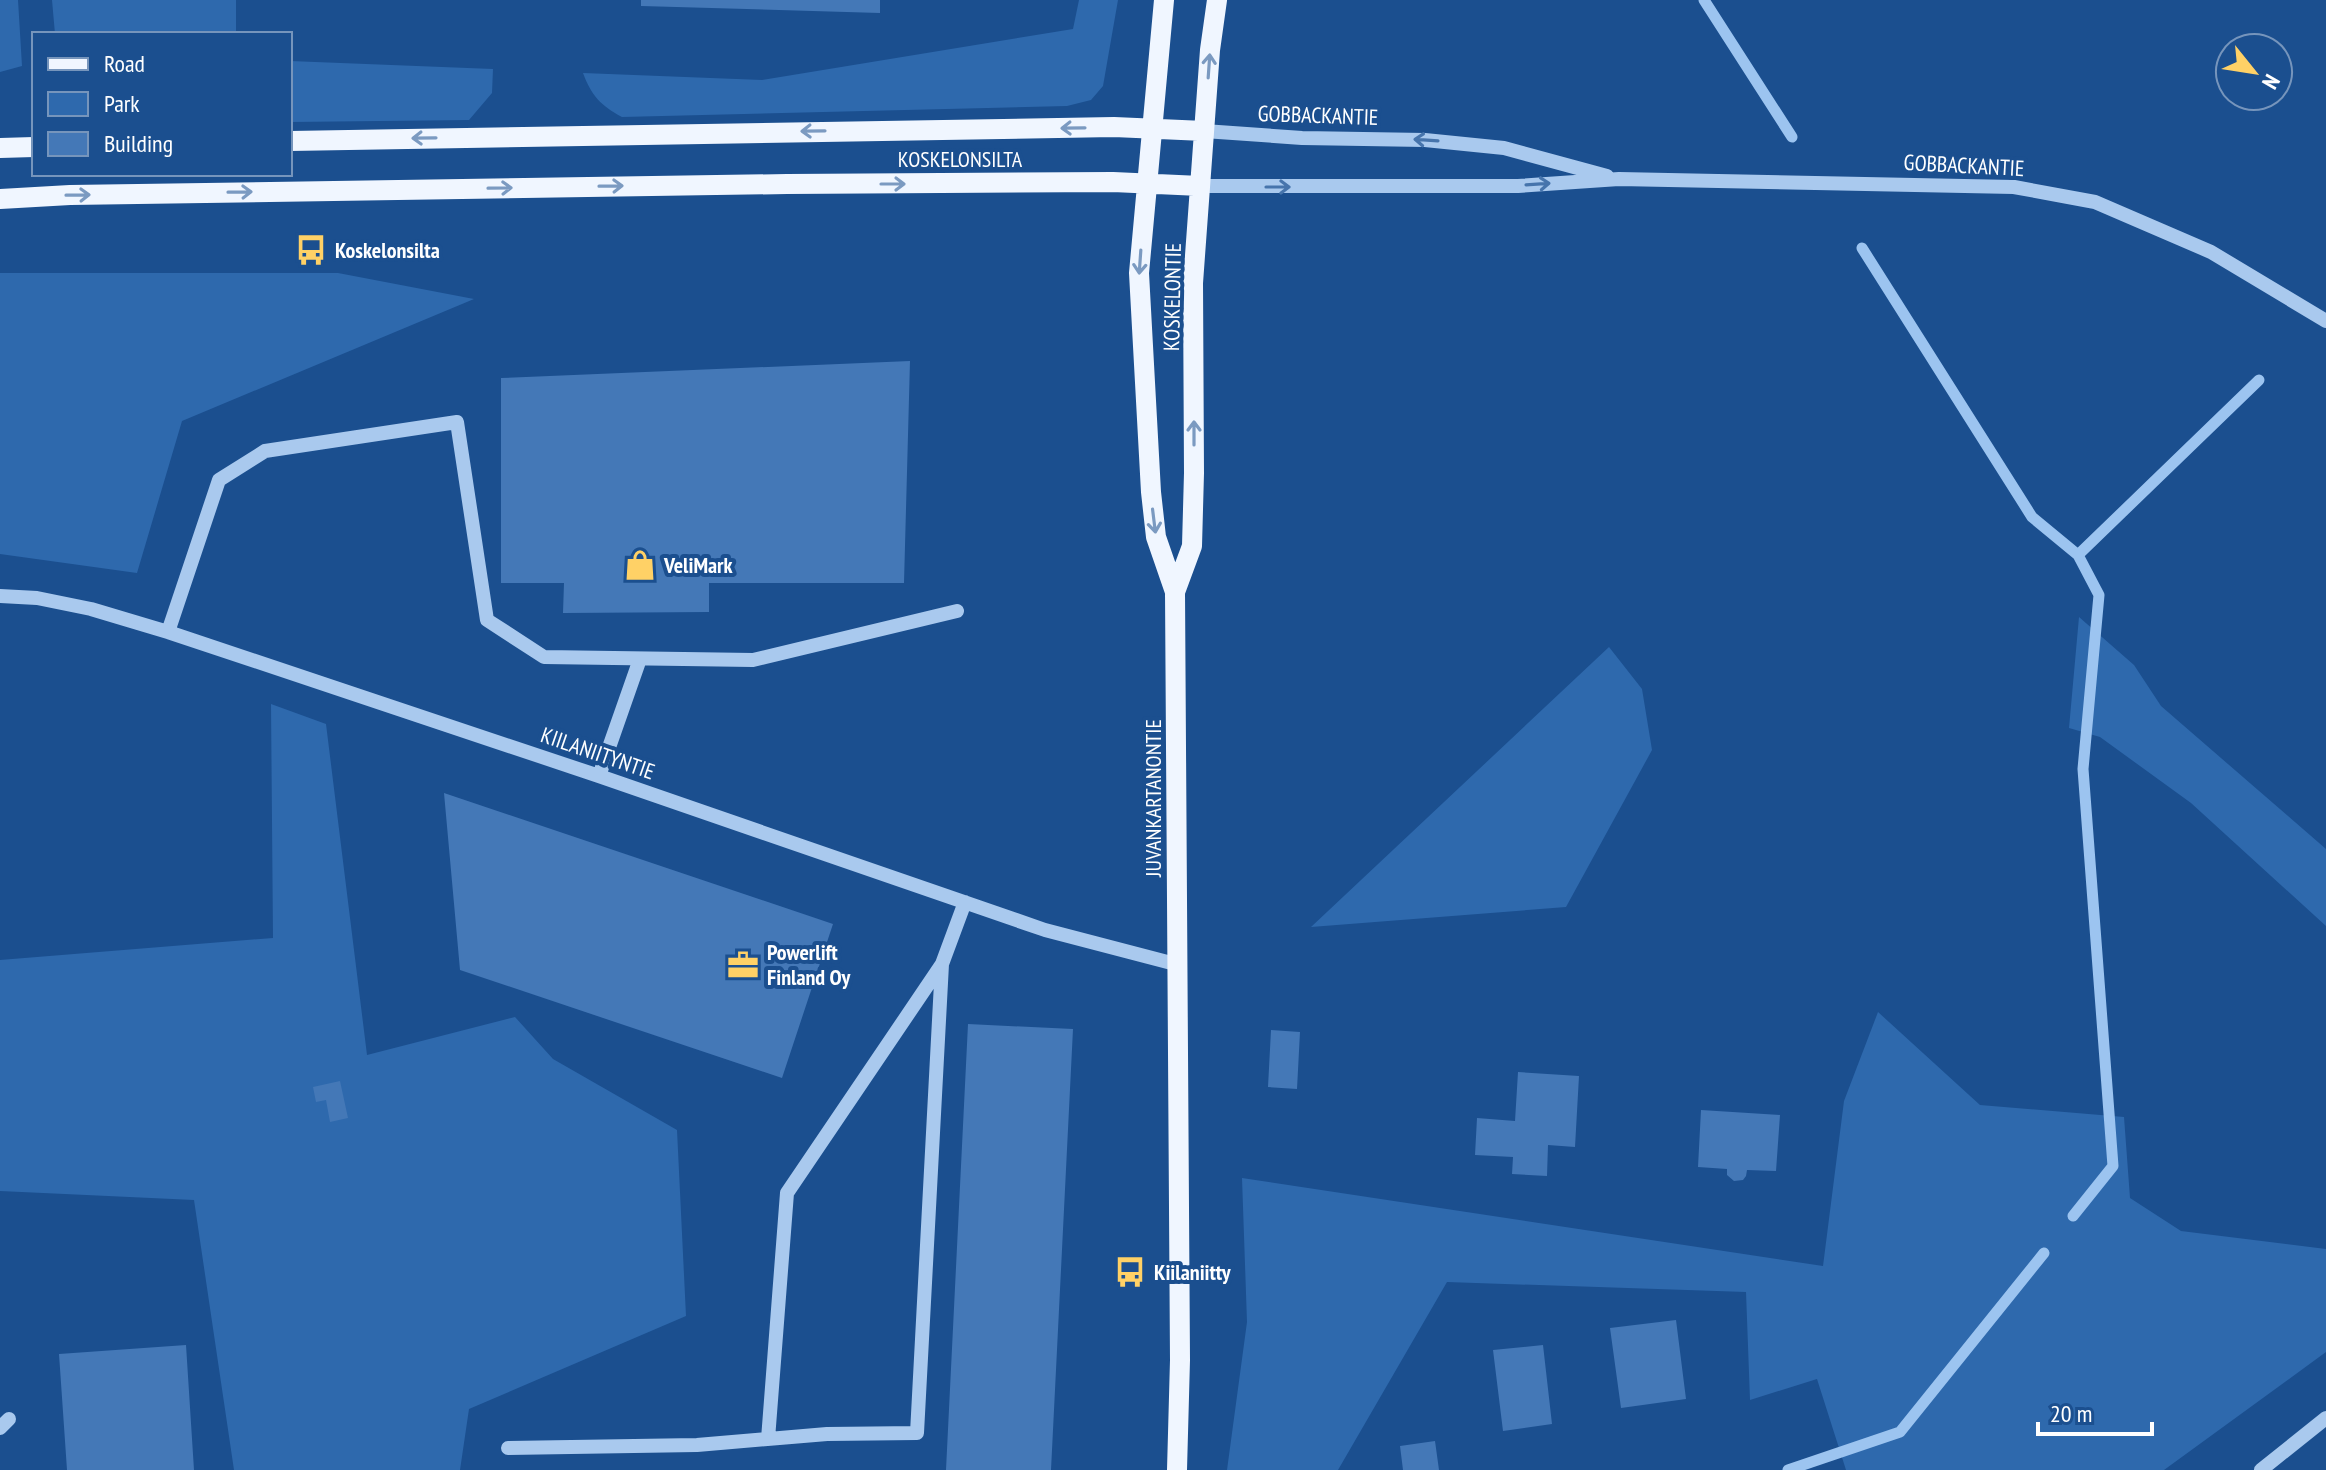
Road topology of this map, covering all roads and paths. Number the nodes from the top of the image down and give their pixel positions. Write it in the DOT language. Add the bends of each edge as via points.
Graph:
graph roads {
  1 [pos="1164,0"];
  2 [pos="1217,0"];
  3 [pos="1151,129"];
  4 [pos="1204,131"];
  5 [pos="292,141"];
  6 [pos="32,147"];
  7 [pos="0,148"];
  8 [pos="1619,179"];
  9 [pos="1146,184"];
  10 [pos="1200,186"];
  11 [pos="0,199"];
  12 [pos="2326,321"];
  13 [pos="1175,592"];
  14 [pos="0,596"];
  15 [pos="957,611"];
  16 [pos="168,632"];
  17 [pos="640,659"];
  18 [pos="599,776"];
  19 [pos="965,902"];
  20 [pos="942,964"];
  21 [pos="1179,965"];
  22 [pos="2326,1418"];
  23 [pos="768,1439"];
  24 [pos="508,1448"];
  25 [pos="1177,1470"];
  26 [pos="2261,1470"];
  1 -- 3 [label="main road"];
  4 -- 2 [label="main road, KOSKELONTIE, one-way"];
  3 -- 4 [label="main road, KOSKELONSILTA"];
  3 -- 5 [label="main road, KOSKELONSILTA, one-way"];
  3 -- 9 [label="main road, JUVANKARTANONTIE"];
  8 -- 4 [label="street, GOBBACKANTIE, one-way" via="1504,148"];
  4 -- 10 [label="main road, KOSKELONTIE"];
  6 -- 7 [label="main road"];
  10 -- 8 [label="street, GOBBACKANTIE, one-way" via="1518,186"];
  8 -- 12 [label="street, GOBBACKANTIE" via="2014,187 2095,202 2211,252"];
  9 -- 10 [label="main road, KOSKELONSILTA"];
  11 -- 9 [label="main road, KOSKELONSILTA, one-way" via="771,184"];
  9 -- 13 [label="main road, JUVANKARTANONTIE, one-way" via="1139,273 1151,492 1156,537"];
  13 -- 10 [label="main road, KOSKELONTIE, one-way" via="1192,546 1193,283"];
  13 -- 21 [label="main road, JUVANKARTANONTIE"];
  14 -- 16 [label="street, KIILANIITYNTIE" via="91,609"];
  15 -- 17 [label="street" via="753,660"];
  16 -- 17 [label="street" via="219,480 265,451 457,422 487,620 544,657"];
  16 -- 18 [label="street, KIILANIITYNTIE"];
  17 -- 18 [label="street"];
  18 -- 19 [label="street, KIILANIITYNTIE"];
  19 -- 20 [label="street"];
  19 -- 21 [label="street, KIILANIITYNTIE" via="1045,930"];
  20 -- 23 [label="street" via="787,1193"];
  20 -- 23 [label="street" via="917,1433"];
  21 -- 25 [label="main road, JUVANKARTANONTIE"];
  22 -- 26 [label="street"];
  23 -- 24 [label="street"];
}
